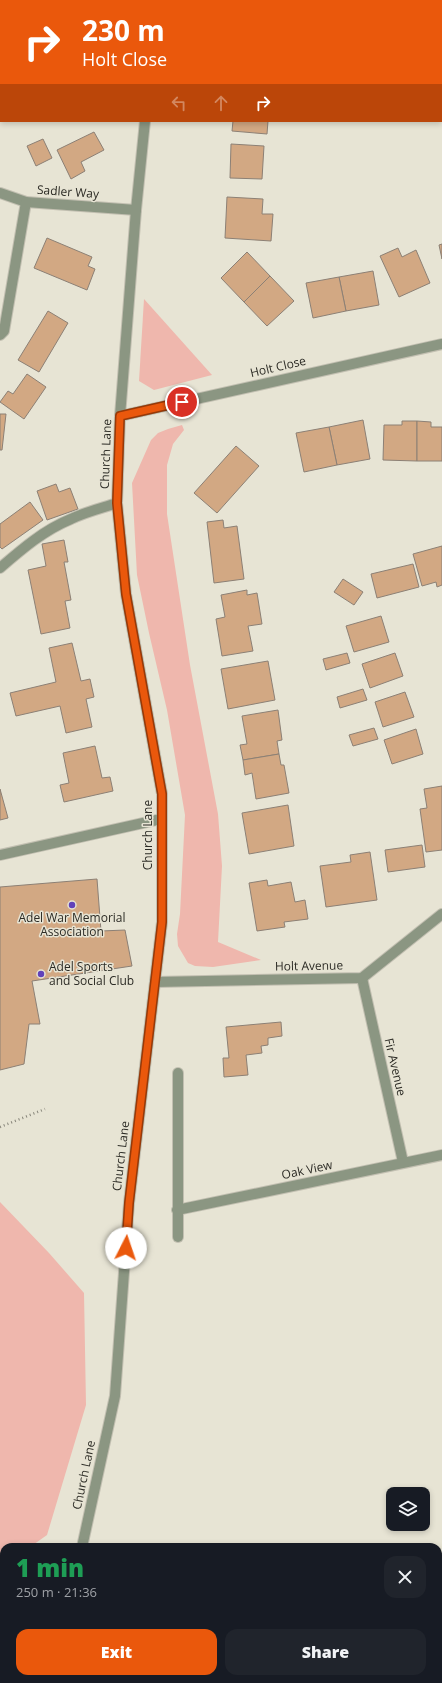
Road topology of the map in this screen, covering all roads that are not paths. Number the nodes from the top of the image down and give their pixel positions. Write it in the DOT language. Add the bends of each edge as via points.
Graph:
graph roads {
  1 [pos="145,122"];
  2 [pos="0,193"];
  3 [pos="26,202"];
  4 [pos="136,210"];
  5 [pos="0,335"];
  6 [pos="442,344"];
  7 [pos="120,416"];
  8 [pos="117,503"];
  9 [pos="0,568"];
  10 [pos="161,818"];
  11 [pos="0,855"];
  12 [pos="442,914"];
  13 [pos="362,978"];
  14 [pos="155,982"];
  15 [pos="178,1073"];
  16 [pos="442,1155"];
  17 [pos="403,1162"];
  18 [pos="177,1210"];
  19 [pos="178,1237"];
  20 [pos="83,1543"];
  1 -- 4 [label="street, Church Lane"];
  2 -- 3 [label="street, Sadler Way"];
  3 -- 4 [label="street, Sadler Way"];
  3 -- 5 [label="street" via="4,331"];
  4 -- 7 [label="street, Church Lane"];
  6 -- 7 [label="street, Holt Close"];
  7 -- 8 [label="street, Church Lane"];
  8 -- 9 [label="street" via="71,518 50,529"];
  8 -- 10 [label="street, Church Lane" via="126,594 162,794"];
  10 -- 11 [label="street"];
  10 -- 14 [label="street, Church Lane" via="162,922"];
  12 -- 13 [label="street"];
  13 -- 14 [label="street, Holt Avenue"];
  13 -- 17 [label="street, Fir Avenue"];
  14 -- 20 [label="street, Church Lane" via="129,1203 115,1396"];
  15 -- 18 [label="street"];
  16 -- 17 [label="street, Oak View"];
  17 -- 18 [label="street, Oak View"];
  18 -- 19 [label="street"];
}
